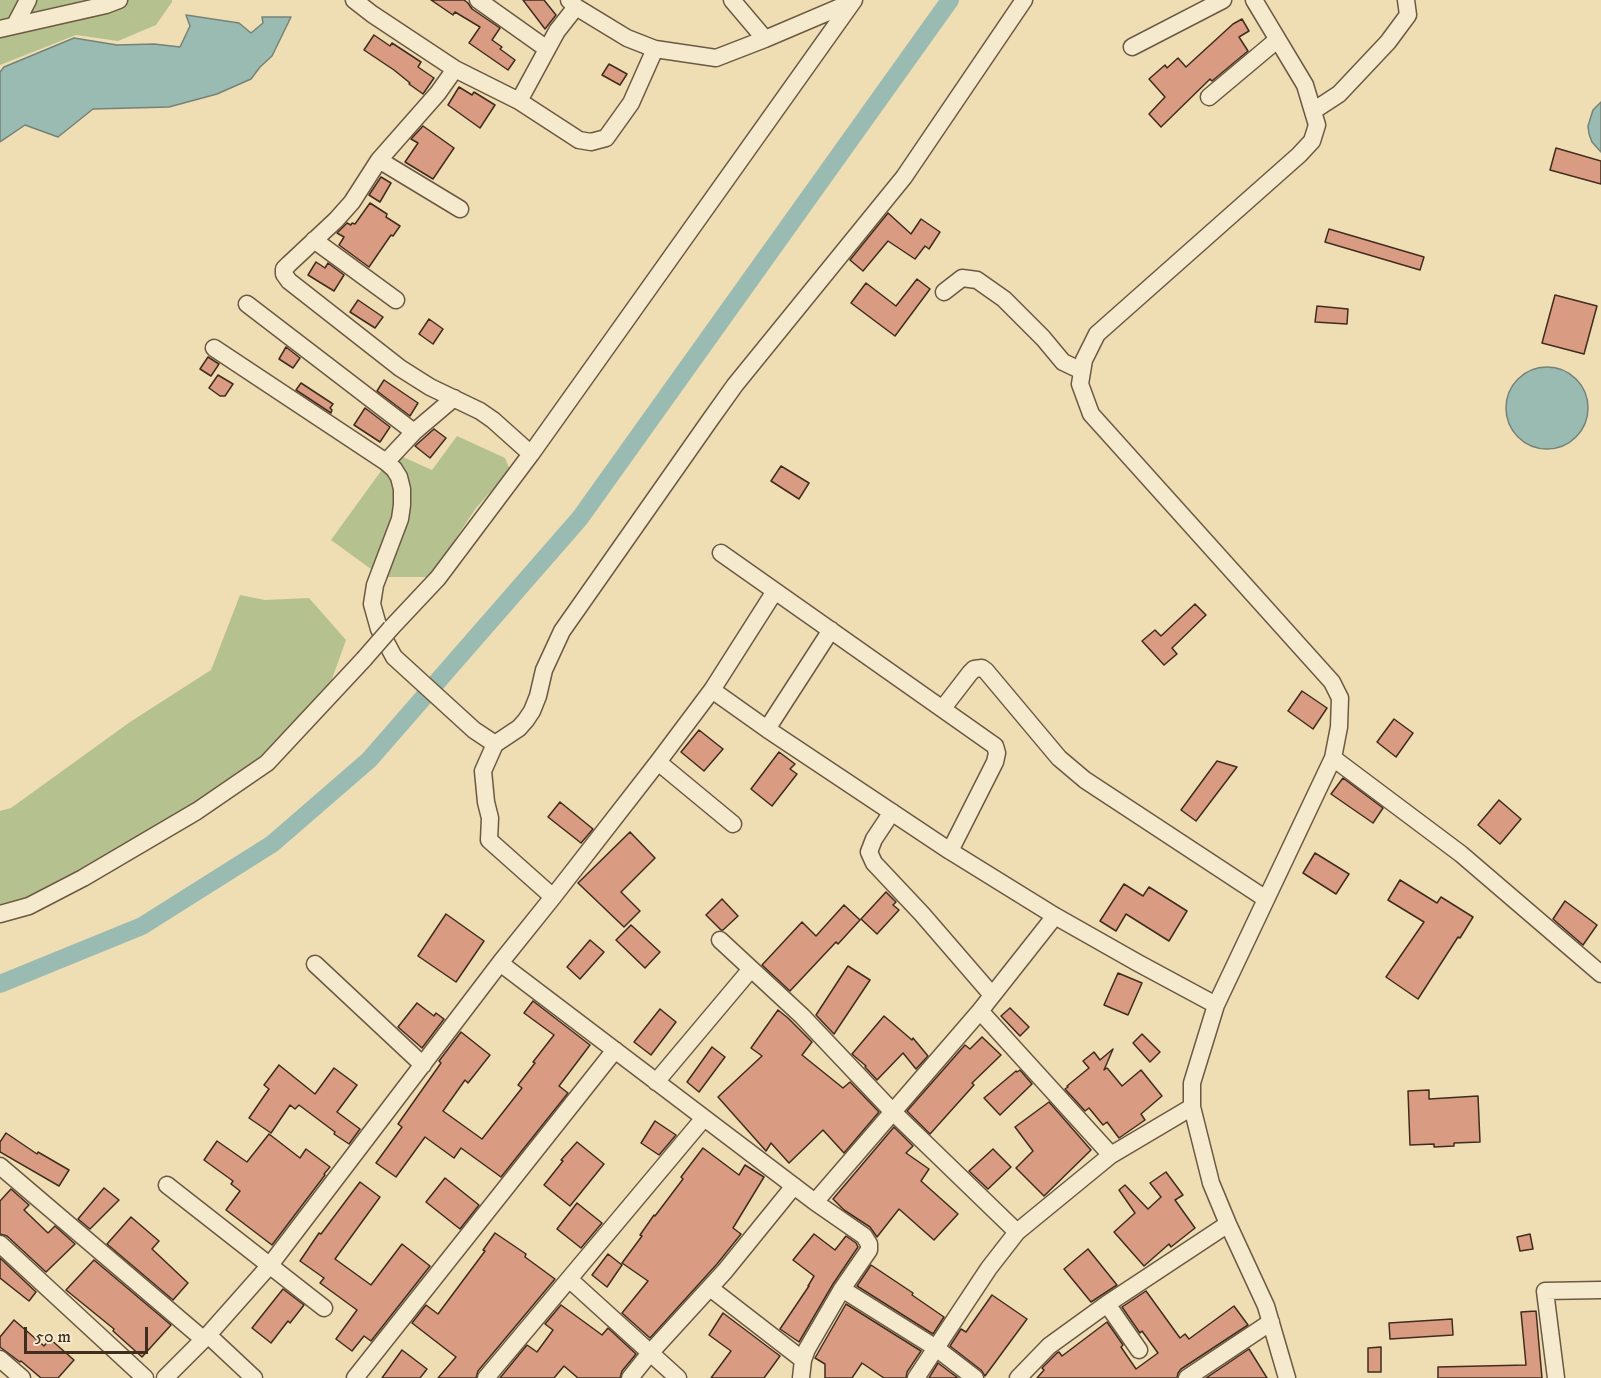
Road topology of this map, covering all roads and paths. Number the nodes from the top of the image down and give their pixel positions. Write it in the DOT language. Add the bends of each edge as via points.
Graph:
graph roads {
  1 [pos="28,0"];
  2 [pos="119,0"];
  3 [pos="354,0"];
  4 [pos="478,0"];
  5 [pos="732,0"];
  6 [pos="1024,0"];
  7 [pos="1223,0"];
  8 [pos="1254,0"];
  9 [pos="1406,0"];
  10 [pos="854,1"];
  11 [pos="573,4"];
  12 [pos="7,27"];
  13 [pos="765,39"];
  14 [pos="1277,40"];
  15 [pos="1132,47"];
  16 [pos="547,48"];
  17 [pos="655,49"];
  18 [pos="455,69"];
  19 [pos="1209,97"];
  20 [pos="519,101"];
  21 [pos="1313,111"];
  22 [pos="376,164"];
  23 [pos="419,197"];
  24 [pos="460,209"];
  25 [pos="315,240"];
  26 [pos="944,292"];
  27 [pos="396,300"];
  28 [pos="247,304"];
  29 [pos="214,348"];
  30 [pos="1082,371"];
  31 [pos="454,398"];
  32 [pos="414,432"];
  33 [pos="531,454"];
  34 [pos="386,462"];
  35 [pos="721,553"];
  36 [pos="775,591"];
  37 [pos="831,630"];
  38 [pos="712,690"];
  39 [pos="943,708"];
  40 [pos="767,729"];
  41 [pos="495,744"];
  42 [pos="1333,758"];
  43 [pos="658,762"];
  44 [pos="892,812"];
  45 [pos="733,824"];
  46 [pos="950,850"];
  47 [pos="553,897"];
  48 [pos="1266,899"];
  49 [pos="0,914"];
  50 [pos="1055,916"];
  51 [pos="720,940"];
  52 [pos="500,963"];
  53 [pos="315,964"];
  54 [pos="751,969"];
  55 [pos="1601,974"];
  56 [pos="992,995"];
  57 [pos="1216,1005"];
  58 [pos="980,1011"];
  59 [pos="615,1050"];
  60 [pos="423,1065"];
  61 [pos="656,1082"];
  62 [pos="1192,1107"];
  63 [pos="893,1112"];
  64 [pos="704,1118"];
  65 [pos="1111,1155"];
  66 [pos="0,1166"];
  67 [pos="167,1185"];
  68 [pos="794,1186"];
  69 [pos="815,1202"];
  70 [pos="1228,1224"];
  71 [pos="1017,1232"];
  72 [pos="0,1244"];
  73 [pos="270,1265"];
  74 [pos="568,1279"];
  75 [pos="710,1288"];
  76 [pos="842,1289"];
  77 [pos="1601,1290"];
  78 [pos="1107,1304"];
  79 [pos="324,1308"];
  80 [pos="1271,1322"];
  81 [pos="205,1337"];
  82 [pos="936,1348"];
  83 [pos="1138,1350"];
  84 [pos="650,1353"];
  85 [pos="0,1359"];
  86 [pos="802,1360"];
  87 [pos="22,1378"];
  88 [pos="144,1378"];
  89 [pos="165,1378"];
  90 [pos="254,1378"];
  91 [pos="355,1378"];
  92 [pos="486,1378"];
  93 [pos="630,1378"];
  94 [pos="678,1378"];
  95 [pos="801,1378"];
  96 [pos="916,1378"];
  97 [pos="975,1378"];
  98 [pos="1018,1378"];
  99 [pos="1187,1378"];
  100 [pos="1287,1378"];
  101 [pos="1556,1378"];
  1 -- 12 [label="street"];
  2 -- 12 [label="street"];
  3 -- 18 [label="street"];
  4 -- 16 [label="street"];
  5 -- 13 [label="street"];
  6 -- 41 [label="street" via="904,177 710,420 562,631 544,670 532,711 519,728"];
  7 -- 15 [label="street"];
  8 -- 14 [label="street"];
  9 -- 21 [label="street" via="1408,15 1388,42 1339,94"];
  10 -- 13 [label="street"];
  10 -- 33 [label="street"];
  11 -- 16 [label="street"];
  11 -- 17 [label="street" via="627,38"];
  13 -- 17 [label="street" via="716,58"];
  14 -- 19 [label="street"];
  14 -- 21 [label="street" via="1305,85"];
  16 -- 20 [label="street"];
  17 -- 20 [label="street" via="631,103 606,138 579,140"];
  18 -- 20 [label="street"];
  18 -- 22 [label="street"];
  21 -- 30 [label="street" via="1317,124 1312,141 1097,334"];
  22 -- 23 [label="street"];
  22 -- 24 [label="street"];
  22 -- 25 [label="street" via="352,202"];
  25 -- 27 [label="street"];
  25 -- 31 [label="street" via="284,269 289,281 400,368"];
  26 -- 30 [label="street" via="962,278 977,280 1004,299 1064,362"];
  28 -- 32 [label="street"];
  29 -- 34 [label="street"];
  30 -- 42 [label="street" via="1080,384 1091,414 1332,682 1340,698"];
  31 -- 32 [label="street"];
  31 -- 33 [label="street" via="493,420"];
  32 -- 34 [label="street"];
  33 -- 49 [label="street, bridge" via="438,578 267,763 197,811 83,878 29,906"];
  34 -- 41 [label="street" via="399,477 402,505 375,585 372,604 379,629 394,657 474,730"];
  35 -- 36 [label="street"];
  36 -- 37 [label="street"];
  36 -- 38 [label="street"];
  37 -- 39 [label="street"];
  37 -- 40 [label="street"];
  38 -- 40 [label="street"];
  38 -- 43 [label="street"];
  39 -- 46 [label="street" via="990,741 997,753"];
  39 -- 48 [label="street" via="970,673 982,668 1059,758 1085,780"];
  40 -- 44 [label="street"];
  41 -- 47 [label="street" via="483,771 489,840"];
  42 -- 48 [label="street"];
  42 -- 55 [label="street" via="1461,854"];
  43 -- 45 [label="street"];
  43 -- 47 [label="street"];
  44 -- 46 [label="street"];
  44 -- 56 [label="street" via="869,852 874,862"];
  46 -- 50 [label="street"];
  47 -- 52 [label="street"];
  48 -- 57 [label="street"];
  50 -- 56 [label="street"];
  50 -- 57 [label="street"];
  51 -- 54 [label="street"];
  52 -- 59 [label="street"];
  52 -- 60 [label="street"];
  53 -- 60 [label="street"];
  54 -- 61 [label="street"];
  54 -- 63 [label="street" via="802,1016"];
  56 -- 58 [label="street"];
  57 -- 62 [label="street" via="1192,1083"];
  58 -- 63 [label="street"];
  58 -- 65 [label="street"];
  59 -- 61 [label="street"];
  59 -- 91 [label="street"];
  60 -- 73 [label="street"];
  61 -- 64 [label="street"];
  62 -- 65 [label="street"];
  62 -- 70 [label="street" via="1211,1183"];
  63 -- 69 [label="street"];
  63 -- 71 [label="street"];
  64 -- 68 [label="street"];
  64 -- 74 [label="street"];
  65 -- 71 [label="street"];
  66 -- 81 [label="street"];
  67 -- 73 [label="street"];
  68 -- 69 [label="street"];
  68 -- 75 [label="street"];
  69 -- 76 [label="street" via="864,1236 869,1244 869,1250"];
  70 -- 78 [label="street"];
  70 -- 80 [label="street"];
  71 -- 82 [label="street"];
  72 -- 88 [label="street"];
  73 -- 79 [label="street"];
  73 -- 81 [label="street"];
  74 -- 84 [label="street"];
  74 -- 92 [label="street"];
  75 -- 84 [label="street"];
  75 -- 86 [label="street"];
  76 -- 82 [label="street"];
  76 -- 86 [label="street"];
  77 -- 101 [label="street" via="1545,1291"];
  78 -- 83 [label="street"];
  78 -- 98 [label="street" via="1049,1346"];
  80 -- 99 [label="street"];
  80 -- 100 [label="street"];
  81 -- 89 [label="street"];
  81 -- 90 [label="street"];
  82 -- 96 [label="street"];
  82 -- 97 [label="street"];
  84 -- 93 [label="street"];
  84 -- 94 [label="street"];
  85 -- 87 [label="street"];
  86 -- 95 [label="street"];
}
